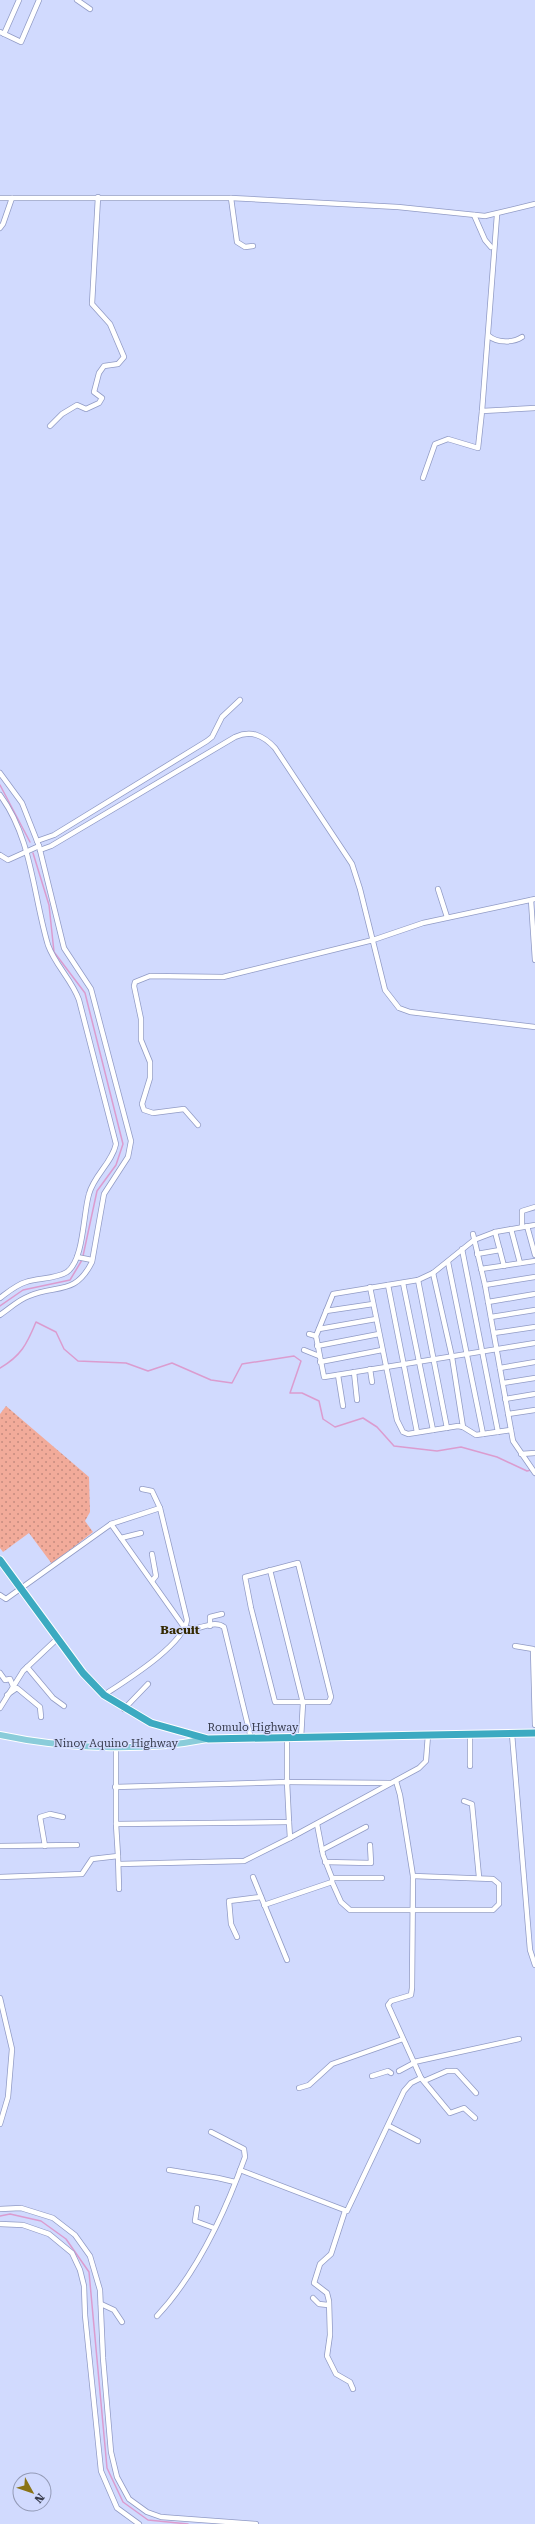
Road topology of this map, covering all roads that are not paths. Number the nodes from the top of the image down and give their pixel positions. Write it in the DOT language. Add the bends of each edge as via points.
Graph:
graph roads {
  1 [pos="19,0"];
  2 [pos="39,0"];
  3 [pos="77,0"];
  4 [pos="90,9"];
  5 [pos="2,33"];
  6 [pos="98,197"];
  7 [pos="0,198"];
  8 [pos="12,198"];
  9 [pos="231,198"];
  10 [pos="535,204"];
  11 [pos="474,215"];
  12 [pos="497,215"];
  13 [pos="0,228"];
  14 [pos="253,246"];
  15 [pos="491,247"];
  16 [pos="489,336"];
  17 [pos="522,337"];
  18 [pos="535,408"];
  19 [pos="482,411"];
  20 [pos="50,426"];
  21 [pos="423,478"];
  22 [pos="240,700"];
  23 [pos="0,773"];
  24 [pos="0,795"];
  25 [pos="39,846"];
  26 [pos="26,853"];
  27 [pos="0,855"];
  28 [pos="438,889"];
  29 [pos="533,899"];
  30 [pos="447,917"];
  31 [pos="373,940"];
  32 [pos="535,960"];
  33 [pos="535,1027"];
  34 [pos="198,1125"];
  35 [pos="535,1207"];
  36 [pos="535,1225"];
  37 [pos="524,1226"];
  38 [pos="511,1229"];
  39 [pos="495,1232"];
  40 [pos="473,1234"];
  41 [pos="474,1240"];
  42 [pos="462,1249"];
  43 [pos="500,1250"];
  44 [pos="477,1254"];
  45 [pos="535,1255"];
  46 [pos="78,1257"];
  47 [pos="90,1260"];
  48 [pos="535,1261"];
  49 [pos="448,1262"];
  50 [pos="520,1263"];
  51 [pos="504,1266"];
  52 [pos="481,1269"];
  53 [pos="433,1272"];
  54 [pos="535,1277"];
  55 [pos="418,1280"];
  56 [pos="403,1283"];
  57 [pos="388,1285"];
  58 [pos="485,1285"];
  59 [pos="370,1287"];
  60 [pos="535,1294"];
  61 [pos="0,1298"];
  62 [pos="488,1302"];
  63 [pos="373,1304"];
  64 [pos="326,1310"];
  65 [pos="535,1310"];
  66 [pos="0,1315"];
  67 [pos="491,1317"];
  68 [pos="376,1319"];
  69 [pos="535,1327"];
  70 [pos="319,1329"];
  71 [pos="494,1333"];
  72 [pos="309,1334"];
  73 [pos="379,1334"];
  74 [pos="316,1336"];
  75 [pos="535,1343"];
  76 [pos="316,1346"];
  77 [pos="497,1349"];
  78 [pos="304,1350"];
  79 [pos="382,1350"];
  80 [pos="483,1351"];
  81 [pos="468,1354"];
  82 [pos="319,1356"];
  83 [pos="452,1357"];
  84 [pos="434,1359"];
  85 [pos="320,1362"];
  86 [pos="417,1362"];
  87 [pos="535,1362"];
  88 [pos="402,1364"];
  89 [pos="385,1367"];
  90 [pos="500,1368"];
  91 [pos="370,1370"];
  92 [pos="354,1372"];
  93 [pos="338,1375"];
  94 [pos="535,1378"];
  95 [pos="372,1382"];
  96 [pos="502,1383"];
  97 [pos="535,1394"];
  98 [pos="505,1399"];
  99 [pos="357,1400"];
  100 [pos="343,1406"];
  101 [pos="535,1410"];
  102 [pos="508,1414"];
  103 [pos="463,1427"];
  104 [pos="447,1428"];
  105 [pos="432,1430"];
  106 [pos="511,1430"];
  107 [pos="417,1432"];
  108 [pos="498,1432"];
  109 [pos="483,1434"];
  110 [pos="535,1453"];
  111 [pos="521,1454"];
  112 [pos="535,1473"];
  113 [pos="142,1489"];
  114 [pos="160,1508"];
  115 [pos="111,1524"];
  116 [pos="141,1533"];
  117 [pos="121,1538"];
  118 [pos="152,1554"];
  119 [pos="0,1560"];
  120 [pos="270,1570"];
  121 [pos="152,1581"];
  122 [pos="21,1589"];
  123 [pos="0,1595"];
  124 [pos="222,1614"];
  125 [pos="210,1626"];
  126 [pos="186,1628"];
  127 [pos="58,1638"];
  128 [pos="515,1646"];
  129 [pos="27,1667"];
  130 [pos="0,1673"];
  131 [pos="148,1684"];
  132 [pos="13,1686"];
  133 [pos="7,1695"];
  134 [pos="104,1695"];
  135 [pos="303,1703"];
  136 [pos="64,1706"];
  137 [pos="0,1708"];
  138 [pos="124,1709"];
  139 [pos="41,1717"];
  140 [pos="535,1725"];
  141 [pos="535,1733"];
  142 [pos="470,1734"];
  143 [pos="512,1734"];
  144 [pos="0,1735"];
  145 [pos="428,1735"];
  146 [pos="251,1738"];
  147 [pos="301,1738"];
  148 [pos="208,1739"];
  149 [pos="287,1739"];
  150 [pos="116,1746"];
  151 [pos="470,1766"];
  152 [pos="396,1781"];
  153 [pos="287,1782"];
  154 [pos="390,1783"];
  155 [pos="115,1787"];
  156 [pos="464,1801"];
  157 [pos="62,1817"];
  158 [pos="289,1822"];
  159 [pos="116,1824"];
  160 [pos="317,1824"];
  161 [pos="366,1827"];
  162 [pos="290,1838"];
  163 [pos="77,1845"];
  164 [pos="370,1845"];
  165 [pos="0,1846"];
  166 [pos="45,1846"];
  167 [pos="322,1850"];
  168 [pos="118,1856"];
  169 [pos="325,1862"];
  170 [pos="118,1864"];
  171 [pos="413,1876"];
  172 [pos="0,1877"];
  173 [pos="253,1877"];
  174 [pos="479,1877"];
  175 [pos="382,1878"];
  176 [pos="332,1880"];
  177 [pos="119,1889"];
  178 [pos="261,1897"];
  179 [pos="264,1905"];
  180 [pos="413,1910"];
  181 [pos="237,1937"];
  182 [pos="287,1960"];
  183 [pos="535,1965"];
  184 [pos="0,1998"];
  185 [pos="403,2039"];
  186 [pos="519,2039"];
  187 [pos="414,2063"];
  188 [pos="399,2071"];
  189 [pos="391,2073"];
  190 [pos="372,2076"];
  191 [pos="422,2079"];
  192 [pos="299,2088"];
  193 [pos="476,2093"];
  194 [pos="475,2118"];
  195 [pos="0,2124"];
  196 [pos="389,2126"];
  197 [pos="211,2132"];
  198 [pos="418,2141"];
  199 [pos="169,2170"];
  200 [pos="240,2170"];
  201 [pos="234,2182"];
  202 [pos="197,2208"];
  203 [pos="0,2209"];
  204 [pos="345,2211"];
  205 [pos="0,2224"];
  206 [pos="214,2228"];
  207 [pos="313,2298"];
  208 [pos="101,2304"];
  209 [pos="328,2305"];
  210 [pos="157,2316"];
  211 [pos="122,2322"];
  212 [pos="353,2389"];
  213 [pos="139,2524"];
  214 [pos="256,2524"];
  1 -- 5 [label="street"];
  2 -- 5 [label="street" via="21,42"];
  3 -- 4 [label="street"];
  6 -- 8 [label="street"];
  6 -- 9 [label="street"];
  6 -- 20 [label="street" via="92,304 110,324 124,357 118,364 102,368 94,392 102,398 99,403 86,409 76,405"];
  7 -- 8 [label="street"];
  8 -- 13 [label="street"];
  9 -- 11 [label="street" via="398,207"];
  9 -- 14 [label="street" via="237,242 244,247"];
  10 -- 12 [label="street"];
  11 -- 12 [label="street"];
  11 -- 15 [label="street" via="485,240"];
  12 -- 16 [label="street"];
  16 -- 17 [label="street" via="504,341"];
  16 -- 19 [label="street"];
  18 -- 19 [label="street"];
  19 -- 21 [label="street" via="478,448 448,439 435,444"];
  22 -- 25 [label="street" via="222,717 207,741"];
  23 -- 25 [label="street" via="22,803"];
  24 -- 26 [label="street"];
  25 -- 26 [label="street"];
  25 -- 31 [label="street" via="51,846 235,737 252,732 266,739 275,748 349,859"];
  25 -- 47 [label="street" via="63,945 91,989 131,1141 128,1157 104,1194"];
  26 -- 27 [label="street" via="8,860"];
  26 -- 46 [label="street" via="48,944 79,1000 116,1138 114,1152 89,1194"];
  28 -- 30 [label="street"];
  29 -- 30 [label="street"];
  29 -- 32 [label="street"];
  30 -- 31 [label="street"];
  31 -- 33 [label="street" via="385,990 399,1008 430,1015"];
  31 -- 34 [label="street" via="223,977 150,976 135,982 142,1026 141,1040 150,1062 150,1078 142,1104 144,1110 153,1114 184,1109"];
  35 -- 37 [label="street" via="522,1211"];
  36 -- 37 [label="street"];
  37 -- 38 [label="street"];
  37 -- 45 [label="street"];
  38 -- 39 [label="street"];
  38 -- 50 [label="street"];
  39 -- 41 [label="street"];
  39 -- 43 [label="street"];
  40 -- 41 [label="street"];
  41 -- 42 [label="street"];
  41 -- 44 [label="street"];
  42 -- 49 [label="street"];
  42 -- 80 [label="street"];
  43 -- 44 [label="street"];
  43 -- 51 [label="street"];
  44 -- 52 [label="street"];
  46 -- 47 [label="street"];
  46 -- 61 [label="street" via="66,1273 24,1282"];
  47 -- 66 [label="street" via="87,1271 72,1286 28,1296"];
  48 -- 50 [label="street"];
  49 -- 53 [label="street"];
  49 -- 81 [label="street"];
  50 -- 51 [label="street"];
  51 -- 52 [label="street"];
  52 -- 58 [label="street"];
  53 -- 55 [label="street"];
  53 -- 83 [label="street"];
  54 -- 58 [label="street"];
  55 -- 56 [label="street"];
  55 -- 84 [label="street"];
  56 -- 57 [label="street"];
  56 -- 86 [label="street"];
  57 -- 59 [label="street"];
  57 -- 88 [label="street"];
  58 -- 62 [label="street"];
  59 -- 63 [label="street"];
  59 -- 64 [label="street" via="333,1294"];
  60 -- 62 [label="street"];
  62 -- 67 [label="street"];
  63 -- 64 [label="street"];
  63 -- 68 [label="street"];
  64 -- 70 [label="street"];
  65 -- 67 [label="street"];
  67 -- 71 [label="street"];
  68 -- 70 [label="street"];
  68 -- 73 [label="street"];
  69 -- 71 [label="street"];
  70 -- 74 [label="street"];
  71 -- 77 [label="street"];
  72 -- 74 [label="street"];
  73 -- 76 [label="street"];
  73 -- 79 [label="street"];
  74 -- 76 [label="street"];
  75 -- 77 [label="street"];
  76 -- 82 [label="street"];
  77 -- 80 [label="street"];
  77 -- 90 [label="street"];
  78 -- 82 [label="street"];
  79 -- 85 [label="street"];
  79 -- 89 [label="street"];
  80 -- 81 [label="street"];
  80 -- 108 [label="street"];
  81 -- 83 [label="street"];
  81 -- 109 [label="street"];
  82 -- 85 [label="street"];
  83 -- 84 [label="street"];
  83 -- 103 [label="street"];
  84 -- 86 [label="street"];
  84 -- 104 [label="street"];
  85 -- 93 [label="street" via="324,1377"];
  86 -- 88 [label="street"];
  86 -- 105 [label="street"];
  87 -- 90 [label="street"];
  88 -- 89 [label="street"];
  88 -- 107 [label="street"];
  89 -- 91 [label="street"];
  89 -- 107 [label="street" via="400,1428 408,1434"];
  90 -- 96 [label="street"];
  91 -- 92 [label="street"];
  91 -- 95 [label="street"];
  92 -- 93 [label="street"];
  92 -- 99 [label="street"];
  93 -- 100 [label="street"];
  94 -- 96 [label="street"];
  96 -- 98 [label="street"];
  97 -- 98 [label="street"];
  98 -- 102 [label="street"];
  101 -- 102 [label="street"];
  102 -- 106 [label="street"];
  103 -- 104 [label="street"];
  103 -- 109 [label="street" via="476,1435"];
  104 -- 105 [label="street"];
  105 -- 107 [label="street"];
  106 -- 108 [label="street"];
  106 -- 111 [label="street" via="513,1441"];
  108 -- 109 [label="street"];
  110 -- 111 [label="street"];
  111 -- 112 [label="street"];
  113 -- 114 [label="street" via="152,1491"];
  114 -- 115 [label="street"];
  114 -- 126 [label="street" via="185,1613"];
  115 -- 117 [label="street"];
  115 -- 122 [label="street"];
  116 -- 117 [label="street"];
  117 -- 121 [label="street"];
  118 -- 121 [label="street" via="156,1576"];
  119 -- 122 [label="highway, Romulo Highway"];
  120 -- 135 [label="street"];
  120 -- 135 [label="street" via="245,1576 251,1608 274,1700 277,1703"];
  120 -- 135 [label="street" via="298,1563 331,1698 329,1702"];
  121 -- 126 [label="street"];
  122 -- 123 [label="street" via="6,1599"];
  122 -- 127 [label="highway, Romulo Highway"];
  124 -- 125 [label="street" via="210,1617"];
  125 -- 126 [label="street"];
  125 -- 146 [label="street" via="218,1624 224,1628"];
  126 -- 134 [label="street" via="137,1672"];
  127 -- 129 [label="street"];
  127 -- 134 [label="highway, Romulo Highway" via="83,1673"];
  128 -- 140 [label="street" via="533,1649"];
  129 -- 132 [label="street"];
  129 -- 136 [label="street" via="53,1698"];
  130 -- 132 [label="street" via="5,1680 10,1679"];
  131 -- 138 [label="street"];
  132 -- 133 [label="street"];
  133 -- 137 [label="street"];
  133 -- 139 [label="street" via="17,1688 40,1707"];
  134 -- 138 [label="highway, Romulo Highway"];
  135 -- 147 [label="street"];
  138 -- 148 [label="highway, Romulo Highway" via="151,1723"];
  141 -- 143 [label="highway, Romulo Highway"];
  142 -- 143 [label="highway, Romulo Highway"];
  142 -- 145 [label="highway, Romulo Highway"];
  142 -- 151 [label="street"];
  143 -- 183 [label="street" via="530,1950"];
  144 -- 150 [label="main road, Ninoy Aquino Highway" via="51,1744"];
  145 -- 147 [label="highway, Romulo Highway"];
  145 -- 152 [label="street" via="426,1761 420,1768"];
  146 -- 148 [label="highway, Romulo Highway"];
  146 -- 149 [label="highway, Romulo Highway"];
  147 -- 149 [label="highway, Romulo Highway"];
  148 -- 150 [label="main road, Ninoy Aquino Highway" via="169,1744"];
  149 -- 153 [label="street"];
  150 -- 155 [label="street"];
  152 -- 154 [label="street"];
  152 -- 171 [label="street"];
  153 -- 154 [label="street"];
  153 -- 155 [label="street"];
  153 -- 158 [label="street"];
  154 -- 160 [label="street"];
  155 -- 159 [label="street"];
  156 -- 174 [label="street" via="472,1804"];
  157 -- 166 [label="street" via="50,1814 40,1817"];
  158 -- 159 [label="street"];
  158 -- 162 [label="street"];
  159 -- 168 [label="street"];
  160 -- 162 [label="street"];
  160 -- 167 [label="street"];
  161 -- 167 [label="street"];
  162 -- 170 [label="street" via="244,1861"];
  163 -- 166 [label="street"];
  164 -- 169 [label="street" via="371,1863"];
  165 -- 166 [label="street"];
  167 -- 169 [label="street"];
  168 -- 170 [label="street"];
  168 -- 172 [label="street" via="92,1859 83,1874 78,1875"];
  169 -- 176 [label="street"];
  170 -- 177 [label="street"];
  171 -- 174 [label="street"];
  171 -- 180 [label="street"];
  173 -- 178 [label="street"];
  174 -- 180 [label="street" via="498,1882 500,1901 496,1909"];
  175 -- 176 [label="street"];
  176 -- 179 [label="street"];
  176 -- 180 [label="street" via="341,1902 350,1910"];
  178 -- 179 [label="street"];
  178 -- 181 [label="street" via="229,1901 231,1924"];
  179 -- 182 [label="street"];
  180 -- 185 [label="street" via="412,1993 391,2001 388,2005"];
  184 -- 195 [label="street" via="12,2049 8,2097"];
  185 -- 187 [label="street"];
  185 -- 192 [label="street" via="332,2064 309,2085"];
  186 -- 187 [label="street"];
  187 -- 188 [label="street"];
  187 -- 191 [label="street"];
  189 -- 190 [label="street" via="388,2071"];
  191 -- 193 [label="street" via="447,2071 456,2071"];
  191 -- 194 [label="street" via="450,2113 464,2108"];
  191 -- 196 [label="street" via="412,2083 404,2091"];
  196 -- 198 [label="street"];
  196 -- 204 [label="street" via="349,2210"];
  197 -- 200 [label="street" via="244,2149 245,2156"];
  199 -- 201 [label="street"];
  200 -- 201 [label="street"];
  200 -- 204 [label="street"];
  201 -- 206 [label="street"];
  202 -- 206 [label="street" via="195,2221"];
  203 -- 208 [label="street" via="35,2210 53,2218 75,2235 95,2266"];
  204 -- 209 [label="street" via="331,2254 320,2264 315,2275 314,2283 327,2293"];
  205 -- 213 [label="street" via="24,2225 49,2234 72,2253 80,2270 84,2286 101,2471 117,2508"];
  206 -- 210 [label="street" via="186,2282"];
  207 -- 209 [label="street" via="319,2304"];
  208 -- 211 [label="street" via="114,2310"];
  208 -- 214 [label="street" via="112,2452 117,2477 125,2494 143,2510 161,2517"];
  209 -- 212 [label="street" via="330,2335 327,2356 336,2374 350,2382"];
}
